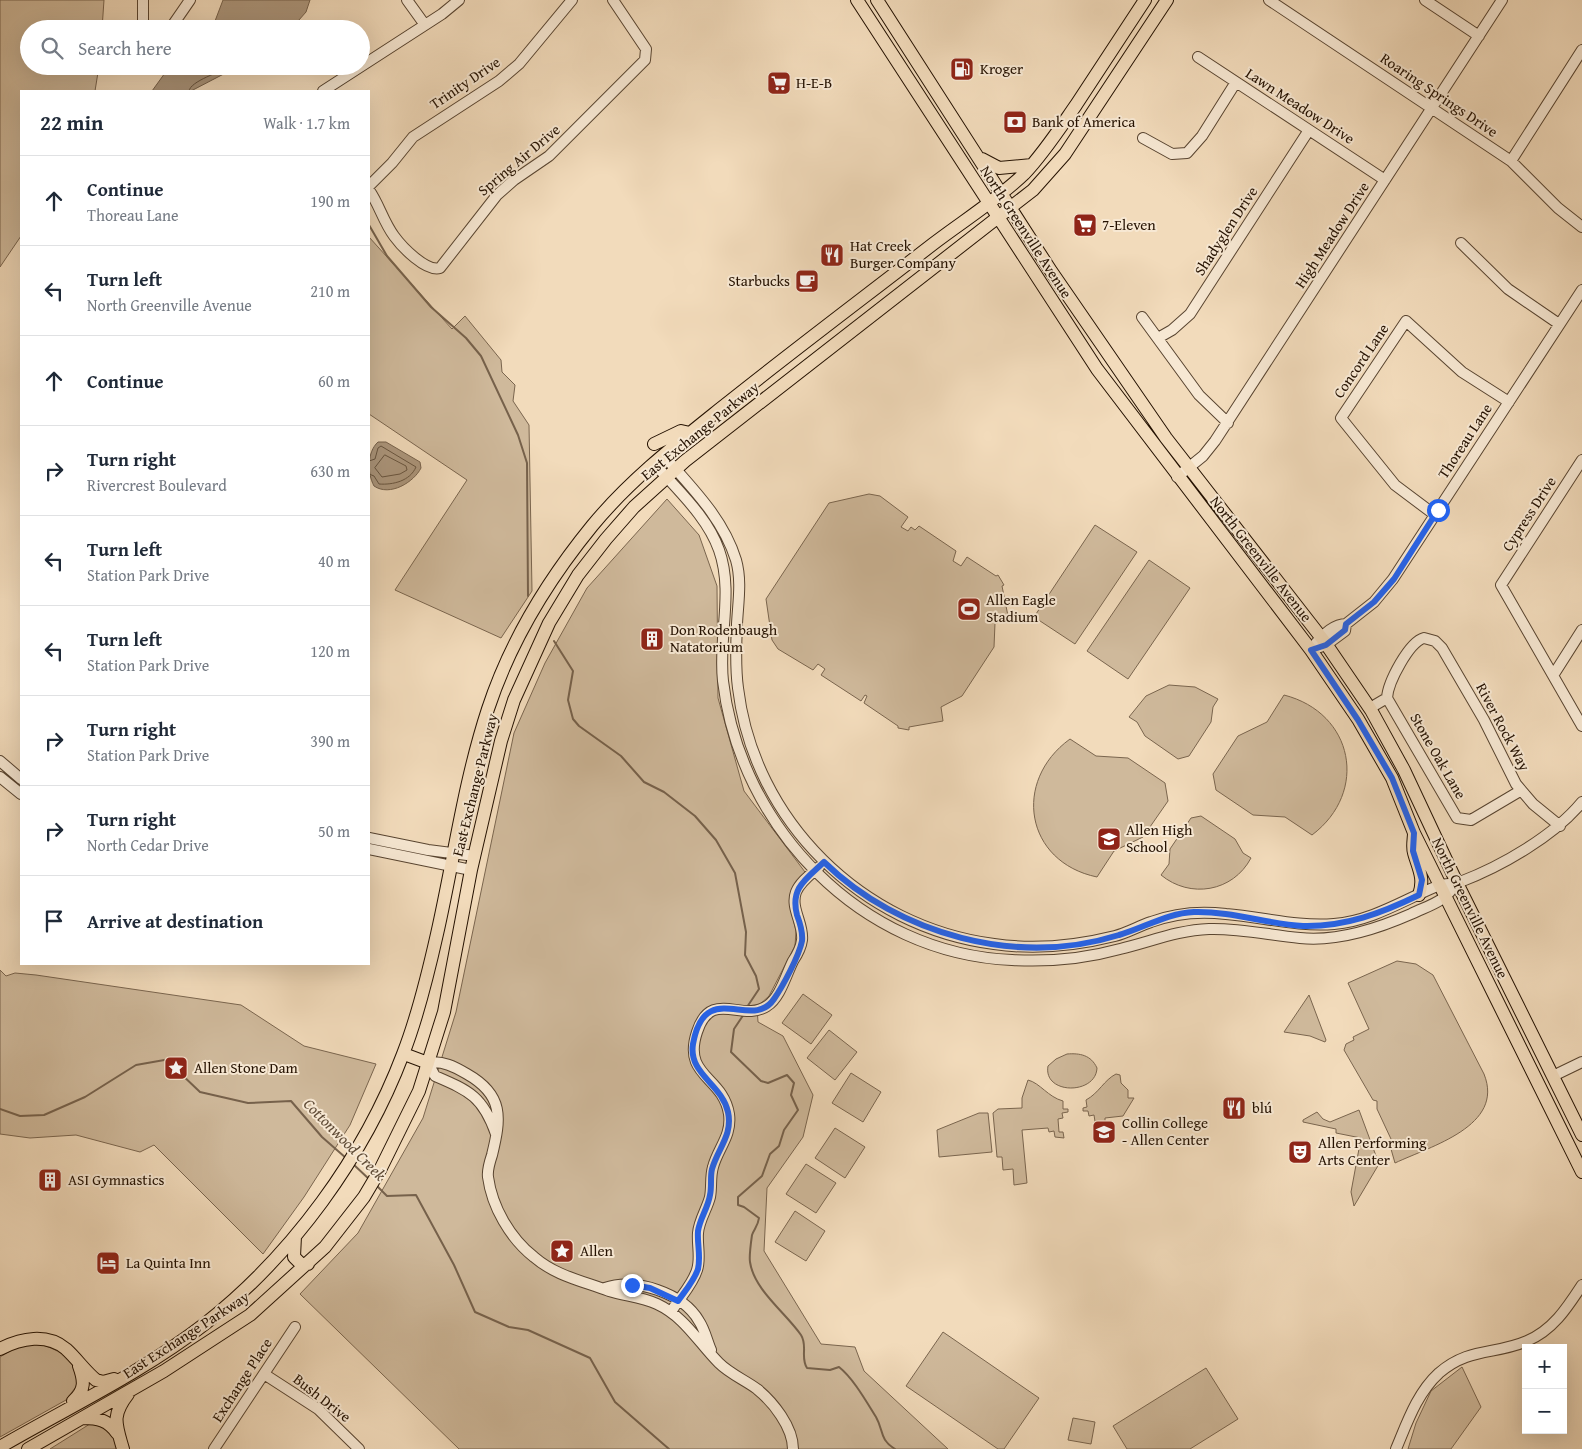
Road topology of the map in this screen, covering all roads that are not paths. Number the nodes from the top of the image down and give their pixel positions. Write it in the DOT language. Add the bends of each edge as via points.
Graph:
graph roads {
  1 [pos="143,0"];
  2 [pos="190,0"];
  3 [pos="407,0"];
  4 [pos="459,0"];
  5 [pos="572,0"];
  6 [pos="613,0"];
  7 [pos="857,0"];
  8 [pos="876,0"];
  9 [pos="1145,0"];
  10 [pos="1167,0"];
  11 [pos="1269,0"];
  12 [pos="1425,0"];
  13 [pos="1502,0"];
  14 [pos="142,20"];
  15 [pos="176,20"];
  16 [pos="424,25"];
  17 [pos="1479,36"];
  18 [pos="1582,50"];
  19 [pos="911,53"];
  20 [pos="1198,57"];
  21 [pos="370,60"];
  22 [pos="898,62"];
  23 [pos="347,75"];
  24 [pos="1091,82"];
  25 [pos="1236,82"];
  26 [pos="325,90"];
  27 [pos="1107,92"];
  28 [pos="1432,108"];
  29 [pos="1309,130"];
  30 [pos="1143,138"];
  31 [pos="979,157"];
  32 [pos="1511,161"];
  33 [pos="1032,165"];
  34 [pos="1386,180"];
  35 [pos="370,185"];
  36 [pos="370,192"];
  37 [pos="1002,192"];
  38 [pos="988,203"];
  39 [pos="1012,208"];
  40 [pos="998,218"];
  41 [pos="1581,224"];
  42 [pos="1461,243"];
  43 [pos="1582,290"];
  44 [pos="1083,317"];
  45 [pos="1142,317"];
  46 [pos="1560,324"];
  47 [pos="825,326"];
  48 [pos="1067,327"];
  49 [pos="1158,338"];
  50 [pos="838,341"];
  51 [pos="1509,402"];
  52 [pos="1228,423"];
  53 [pos="690,433"];
  54 [pos="654,444"];
  55 [pos="659,459"];
  56 [pos="1582,460"];
  57 [pos="1188,468"];
  58 [pos="671,473"];
  59 [pos="1177,477"];
  60 [pos="1435,515"];
  61 [pos="725,602"];
  62 [pos="738,603"];
  63 [pos="1582,630"];
  64 [pos="1323,641"];
  65 [pos="1311,650"];
  66 [pos="504,667"];
  67 [pos="1554,674"];
  68 [pos="524,676"];
  69 [pos="1387,698"];
  70 [pos="1370,708"];
  71 [pos="1582,726"];
  72 [pos="0,760"];
  73 [pos="0,777"];
  74 [pos="20,778"];
  75 [pos="1520,791"];
  76 [pos="20,793"];
  77 [pos="1582,802"];
  78 [pos="1560,826"];
  79 [pos="1414,833"];
  80 [pos="370,838"];
  81 [pos="370,849"];
  82 [pos="454,853"];
  83 [pos="475,856"];
  84 [pos="824,862"];
  85 [pos="451,867"];
  86 [pos="471,870"];
  87 [pos="814,871"];
  88 [pos="1457,883"];
  89 [pos="1440,884"];
  90 [pos="1419,895"];
  91 [pos="1447,898"];
  92 [pos="404,1054"];
  93 [pos="1582,1062"];
  94 [pos="428,1063"];
  95 [pos="1553,1076"];
  96 [pos="1539,1082"];
  97 [pos="496,1134"];
  98 [pos="1582,1135"];
  99 [pos="1582,1172"];
  100 [pos="295,1236"];
  101 [pos="308,1264"];
  102 [pos="1582,1285"];
  103 [pos="604,1288"];
  104 [pos="678,1301"];
  105 [pos="219,1311"];
  106 [pos="671,1312"];
  107 [pos="295,1327"];
  108 [pos="232,1328"];
  109 [pos="0,1349"];
  110 [pos="714,1358"];
  111 [pos="78,1361"];
  112 [pos="264,1374"];
  113 [pos="125,1376"];
  114 [pos="131,1389"];
  115 [pos="64,1409"];
  116 [pos="82,1418"];
  117 [pos="119,1435"];
  118 [pos="0,1447"];
  119 [pos="29,1449"];
  120 [pos="123,1449"];
  121 [pos="214,1449"];
  122 [pos="359,1449"];
  123 [pos="793,1449"];
  124 [pos="1396,1449"];
  1 -- 14 [label="street"];
  2 -- 15 [label="street"];
  3 -- 16 [label="street"];
  4 -- 16 [label="street"];
  5 -- 35 [label="street, Trinity Drive" via="519,64 499,81 413,137"];
  6 -- 36 [label="street, Spring Air Drive" via="646,49 645,60 550,156 497,195 446,263 435,270 425,266 394,237"];
  7 -- 22 [label="main road, North Greenville Avenue"];
  8 -- 19 [label="main road, North Greenville Avenue"];
  9 -- 24 [label="main road, East Exchange Parkway"];
  10 -- 27 [label="main road, East Exchange Parkway"];
  11 -- 28 [label="street, Roaring Springs Drive"];
  12 -- 17 [label="street"];
  13 -- 17 [label="street, High Meadow Drive"];
  16 -- 21 [label="street"];
  17 -- 28 [label="street, High Meadow Drive"];
  18 -- 32 [label="street"];
  19 -- 22 [label="main road"];
  19 -- 31 [label="main road, North Greenville Avenue"];
  20 -- 25 [label="street, Lawn Meadow Drive"];
  22 -- 38 [label="main road, North Greenville Avenue"];
  23 -- 26 [label="street"];
  24 -- 27 [label="main road"];
  24 -- 33 [label="main road, East Exchange Parkway"];
  25 -- 29 [label="street, Lawn Meadow Drive"];
  25 -- 30 [label="street" via="1202,136 1187,153 1172,154"];
  27 -- 39 [label="main road, East Exchange Parkway" via="1054,167"];
  28 -- 32 [label="street, Roaring Springs Drive"];
  28 -- 34 [label="street, High Meadow Drive"];
  29 -- 34 [label="street, Lawn Meadow Drive"];
  29 -- 49 [label="street, Shadyglen Drive" via="1190,314"];
  31 -- 33 [label="main road" via="999,168"];
  31 -- 37 [label="main road, North Greenville Avenue"];
  32 -- 41 [label="street, Roaring Springs Drive"];
  33 -- 37 [label="main road, East Exchange Parkway"];
  34 -- 52 [label="street, High Meadow Drive"];
  37 -- 38 [label="main road, East Exchange Parkway"];
  37 -- 39 [label="main road, North Greenville Avenue"];
  38 -- 40 [label="main road, North Greenville Avenue"];
  38 -- 47 [label="main road, East Exchange Parkway"];
  39 -- 40 [label="main road, East Exchange Parkway"];
  39 -- 44 [label="main road, North Greenville Avenue"];
  40 -- 48 [label="main road, North Greenville Avenue"];
  40 -- 50 [label="main road, East Exchange Parkway"];
  42 -- 46 [label="street" via="1508,289"];
  43 -- 46 [label="street, Thoreau Lane"];
  44 -- 48 [label="main road"];
  44 -- 57 [label="main road, North Greenville Avenue"];
  45 -- 49 [label="street"];
  46 -- 51 [label="street, Thoreau Lane"];
  47 -- 50 [label="main road"];
  47 -- 53 [label="main road, East Exchange Parkway"];
  48 -- 59 [label="main road, North Greenville Avenue"];
  49 -- 52 [label="street" via="1199,395"];
  50 -- 58 [label="main road, East Exchange Parkway"];
  51 -- 60 [label="street, Thoreau Lane"];
  51 -- 60 [label="street, Concord Lane" via="1462,372 1406,321 1341,418 1395,485"];
  52 -- 57 [label="street, High Meadow Drive" via="1209,449"];
  53 -- 54 [label="main road" via="681,431"];
  53 -- 55 [label="main road, East Exchange Parkway"];
  55 -- 58 [label="street"];
  55 -- 66 [label="main road, East Exchange Parkway" via="607,509 564,562"];
  56 -- 67 [label="street, Cypress Drive" via="1501,585"];
  57 -- 59 [label="street, High Meadow Drive"];
  57 -- 64 [label="main road, North Greenville Avenue"];
  58 -- 61 [label="street" via="716,543 724,571"];
  58 -- 62 [label="street" via="712,512 727,537 738,569"];
  58 -- 68 [label="main road, East Exchange Parkway" via="624,518 588,562 549,623"];
  59 -- 65 [label="main road, North Greenville Avenue"];
  60 -- 64 [label="street, Thoreau Lane" via="1383,593 1346,624 1339,624"];
  61 -- 62 [label="street"];
  61 -- 87 [label="street" via="723,679 739,752 751,782 772,818"];
  62 -- 84 [label="street" via="736,673 750,740 764,777 782,810"];
  63 -- 67 [label="street"];
  64 -- 65 [label="street, Thoreau Lane"];
  64 -- 70 [label="main road, North Greenville Avenue"];
  65 -- 79 [label="main road, North Greenville Avenue" via="1392,778"];
  66 -- 68 [label="main road"];
  66 -- 82 [label="main road, East Exchange Parkway" via="488,709"];
  67 -- 71 [label="street"];
  68 -- 83 [label="main road, East Exchange Parkway" via="501,740"];
  69 -- 70 [label="street"];
  69 -- 75 [label="street, Stone Oak Lane" via="1457,818 1471,820"];
  69 -- 75 [label="street, River Rock Way" via="1394,674 1412,646 1427,638 1438,643"];
  70 -- 88 [label="main road, North Greenville Avenue" via="1404,770"];
  72 -- 74 [label="street"];
  73 -- 76 [label="street"];
  75 -- 78 [label="street, River Rock Way"];
  77 -- 78 [label="street"];
  78 -- 88 [label="street" via="1518,853"];
  79 -- 89 [label="main road, North Greenville Avenue"];
  79 -- 90 [label="main road" via="1413,851 1422,880"];
  80 -- 82 [label="street"];
  81 -- 85 [label="street"];
  82 -- 83 [label="street"];
  82 -- 85 [label="main road, East Exchange Parkway"];
  83 -- 86 [label="main road, East Exchange Parkway"];
  84 -- 87 [label="street"];
  84 -- 90 [label="street" via="862,893 907,919 961,938 1012,946 1051,947 1119,936 1153,921 1192,912 1302,926 1338,924 1386,911"];
  85 -- 86 [label="street"];
  85 -- 92 [label="main road, East Exchange Parkway" via="426,979"];
  86 -- 94 [label="main road, East Exchange Parkway" via="444,1012"];
  87 -- 91 [label="street" via="855,905 902,931 958,952 1010,960 1047,961 1086,956 1189,930 1223,929 1302,939 1336,937 1371,930"];
  87 -- 104 [label="street" via="795,896 802,937 799,951 772,1001 751,1012 719,1008 706,1016 698,1028 694,1043 695,1063 722,1095 729,1124 725,1144 713,1167 710,1196 700,1222 698,1270"];
  88 -- 89 [label="street"];
  88 -- 91 [label="street"];
  88 -- 95 [label="main road, North Greenville Avenue"];
  89 -- 90 [label="street"];
  89 -- 91 [label="main road, North Greenville Avenue"];
  91 -- 96 [label="main road, North Greenville Avenue"];
  92 -- 94 [label="main road"];
  92 -- 100 [label="main road, East Exchange Parkway" via="368,1129"];
  93 -- 95 [label="street"];
  94 -- 97 [label="street" via="435,1076 463,1089 481,1103"];
  94 -- 97 [label="street" via="440,1061 463,1071 484,1087 496,1102 499,1112"];
  94 -- 101 [label="main road, East Exchange Parkway" via="396,1143 376,1177 346,1221"];
  95 -- 96 [label="main road"];
  95 -- 98 [label="main road, North Greenville Avenue"];
  96 -- 99 [label="main road, North Greenville Avenue"];
  97 -- 103 [label="street" via="487,1175 502,1218 519,1243 542,1264 566,1277"];
  100 -- 101 [label="main road" via="294,1257 301,1264"];
  100 -- 105 [label="main road, East Exchange Parkway"];
  101 -- 108 [label="main road, East Exchange Parkway" via="268,1301"];
  102 -- 124 [label="street" via="1559,1319 1526,1342 1459,1358 1438,1374 1420,1396"];
  103 -- 104 [label="street" via="640,1286"];
  103 -- 106 [label="street" via="651,1301"];
  104 -- 106 [label="street"];
  104 -- 110 [label="street" via="699,1321"];
  105 -- 108 [label="main road"];
  105 -- 113 [label="main road, East Exchange Parkway" via="183,1339"];
  106 -- 110 [label="street" via="690,1328"];
  107 -- 112 [label="street, Exchange Place"];
  108 -- 114 [label="main road, East Exchange Parkway"];
  109 -- 111 [label="main road" via="26,1339 46,1340 66,1349"];
  110 -- 123 [label="street" via="757,1389 774,1406 787,1427"];
  111 -- 113 [label="main road" via="96,1380 109,1382"];
  111 -- 115 [label="main road" via="84,1378 83,1390"];
  112 -- 121 [label="street, Exchange Place"];
  112 -- 122 [label="street, Bush Drive" via="318,1409"];
  113 -- 115 [label="main road, East Exchange Parkway"];
  114 -- 116 [label="main road, East Exchange Parkway"];
  114 -- 117 [label="main road" via="116,1412"];
  115 -- 118 [label="main road, East Exchange Parkway"];
  116 -- 117 [label="main road" via="106,1421"];
  116 -- 119 [label="main road, East Exchange Parkway"];
  117 -- 120 [label="main road"];
}
